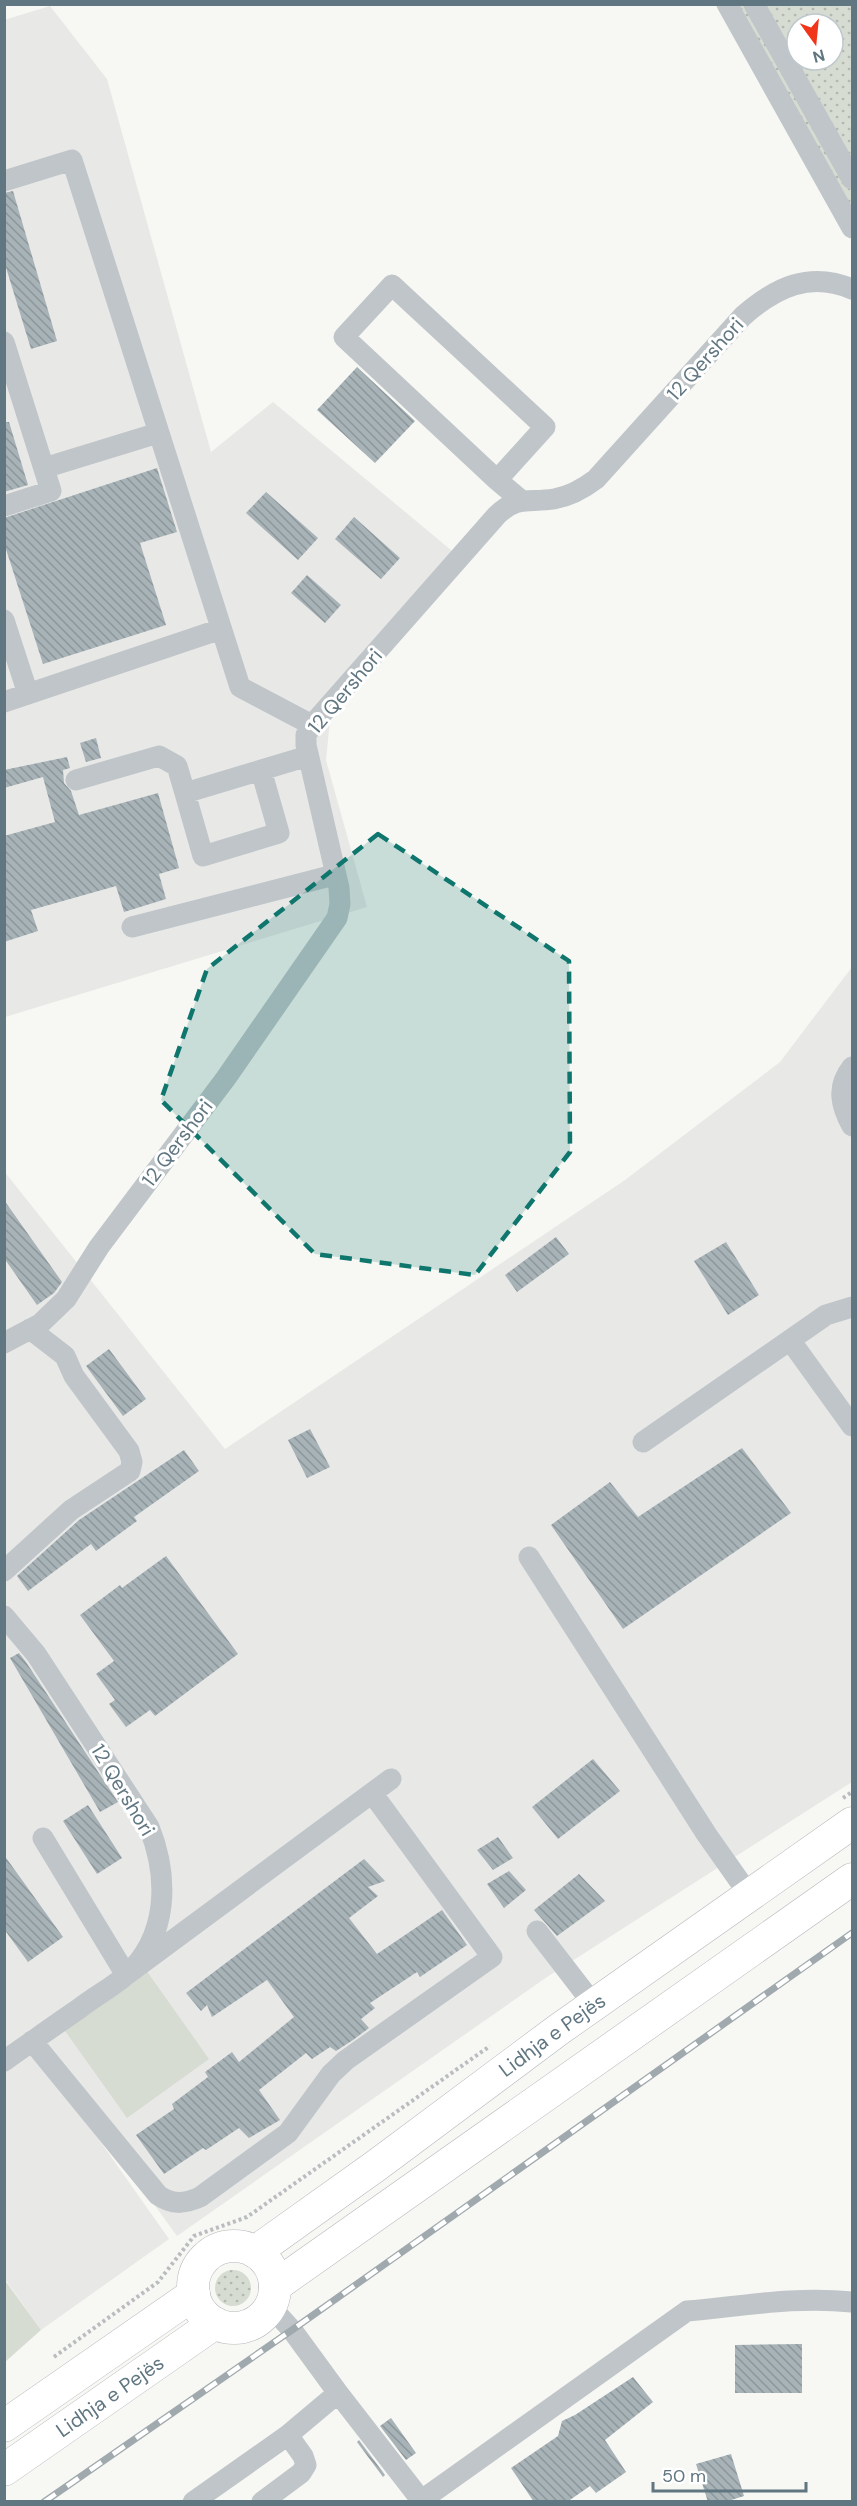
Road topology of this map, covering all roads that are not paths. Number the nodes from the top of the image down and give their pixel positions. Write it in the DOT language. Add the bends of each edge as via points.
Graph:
graph roads {
  1 [pos="727,4"];
  2 [pos="754,4"];
  3 [pos="852,179"];
  4 [pos="4,181"];
  5 [pos="852,228"];
  6 [pos="852,289"];
  7 [pos="4,342"];
  8 [pos="158,433"];
  9 [pos="44,468"];
  10 [pos="498,480"];
  11 [pos="522,501"];
  12 [pos="4,506"];
  13 [pos="4,620"];
  14 [pos="221,629"];
  15 [pos="28,694"];
  16 [pos="4,702"];
  17 [pos="312,725"];
  18 [pos="308,756"];
  19 [pos="261,770"];
  20 [pos="76,780"];
  21 [pos="185,794"];
  22 [pos="334,874"];
  23 [pos="132,927"];
  24 [pos="852,1068"];
  25 [pos="852,1126"];
  26 [pos="852,1307"];
  27 [pos="30,1329"];
  28 [pos="790,1340"];
  29 [pos="4,1343"];
  30 [pos="852,1426"];
  31 [pos="643,1442"];
  32 [pos="529,1557"];
  33 [pos="4,1571"];
  34 [pos="4,1616"];
  35 [pos="391,1779"];
  36 [pos="372,1793"];
  37 [pos="848,1811"];
  38 [pos="43,1838"];
  39 [pos="852,1879"];
  40 [pos="750,1896"];
  41 [pos="537,1932"];
  42 [pos="126,1975"];
  43 [pos="594,2005"];
  44 [pos="32,2041"];
  45 [pos="4,2061"];
  46 [pos="255,2252"];
  47 [pos="194,2294"];
  48 [pos="273,2296"];
  49 [pos="852,2302"];
  50 [pos="215,2323"];
  51 [pos="338,2393"];
  52 [pos="4,2426"];
  53 [pos="288,2435"];
  54 [pos="4,2470"];
  55 [pos="420,2501"];
  56 [pos="193,2502"];
  57 [pos="262,2502"];
  1 -- 5 [label="street"];
  2 -- 3 [label="street"];
  4 -- 8 [label="street" via="72,160"];
  6 -- 11 [label="street, 12 Qershori" via="820,281 778,289 743,316 584,489 553,499"];
  7 -- 9 [label="street"];
  8 -- 9 [label="street"];
  8 -- 14 [label="street"];
  9 -- 12 [label="street" via="51,491"];
  10 -- 10 [label="street" via="344,338 392,285 545,427"];
  10 -- 11 [label="street"];
  11 -- 17 [label="street, 12 Qershori" via="512,503 497,515"];
  13 -- 15 [label="street"];
  14 -- 15 [label="street"];
  14 -- 17 [label="street" via="240,687"];
  15 -- 16 [label="street"];
  17 -- 18 [label="street, 12 Qershori" via="306,735"];
  18 -- 19 [label="street"];
  18 -- 22 [label="street, 12 Qershori"];
  19 -- 21 [label="street"];
  19 -- 21 [label="street" via="279,833 203,856"];
  20 -- 21 [label="street" via="159,756 177,766"];
  22 -- 23 [label="street"];
  22 -- 27 [label="street, 12 Qershori" via="340,903 337,918 320,947 99,1247 66,1299 48,1318"];
  24 -- 25 [label="street" via="842,1086 841,1099"];
  26 -- 28 [label="street" via="826,1314"];
  27 -- 29 [label="street, 12 Qershori"];
  27 -- 33 [label="street" via="65,1356 74,1376 129,1451 132,1462 130,1470 71,1510"];
  28 -- 30 [label="street"];
  28 -- 31 [label="street"];
  32 -- 40 [label="street"];
  34 -- 42 [label="street, 12 Qershori" via="36,1654 149,1827 158,1849 163,1901 147,1950"];
  35 -- 36 [label="street"];
  36 -- 42 [label="street"];
  36 -- 44 [label="street" via="492,1957 346,2060 331,2074 288,2133 274,2144 200,2197 189,2202 167,2202"];
  37 -- 40 [label="highway, Lidhja e Pejës"];
  38 -- 42 [label="street"];
  39 -- 48 [label="highway"];
  40 -- 43 [label="highway, Lidhja e Pejës"];
  41 -- 43 [label="street"];
  42 -- 44 [label="street, 12 Qershori"];
  43 -- 46 [label="highway, Lidhja e Pejës"];
  44 -- 45 [label="street, 12 Qershori"];
  46 -- 47 [label="highway" via="229,2246 216,2250 198,2268"];
  46 -- 48 [label="highway" via="270,2266"];
  47 -- 50 [label="highway" via="198,2306"];
  47 -- 52 [label="highway, Lidhja e Pejës"];
  48 -- 50 [label="highway" via="264,2316 247,2326"];
  48 -- 51 [label="street" via="292,2330"];
  49 -- 55 [label="street" via="783,2299 687,2311"];
  50 -- 54 [label="highway, Lidhja e Pejës"];
  51 -- 53 [label="street"];
  51 -- 55 [label="street"];
  53 -- 56 [label="street"];
  53 -- 57 [label="street" via="306,2465"];
}
